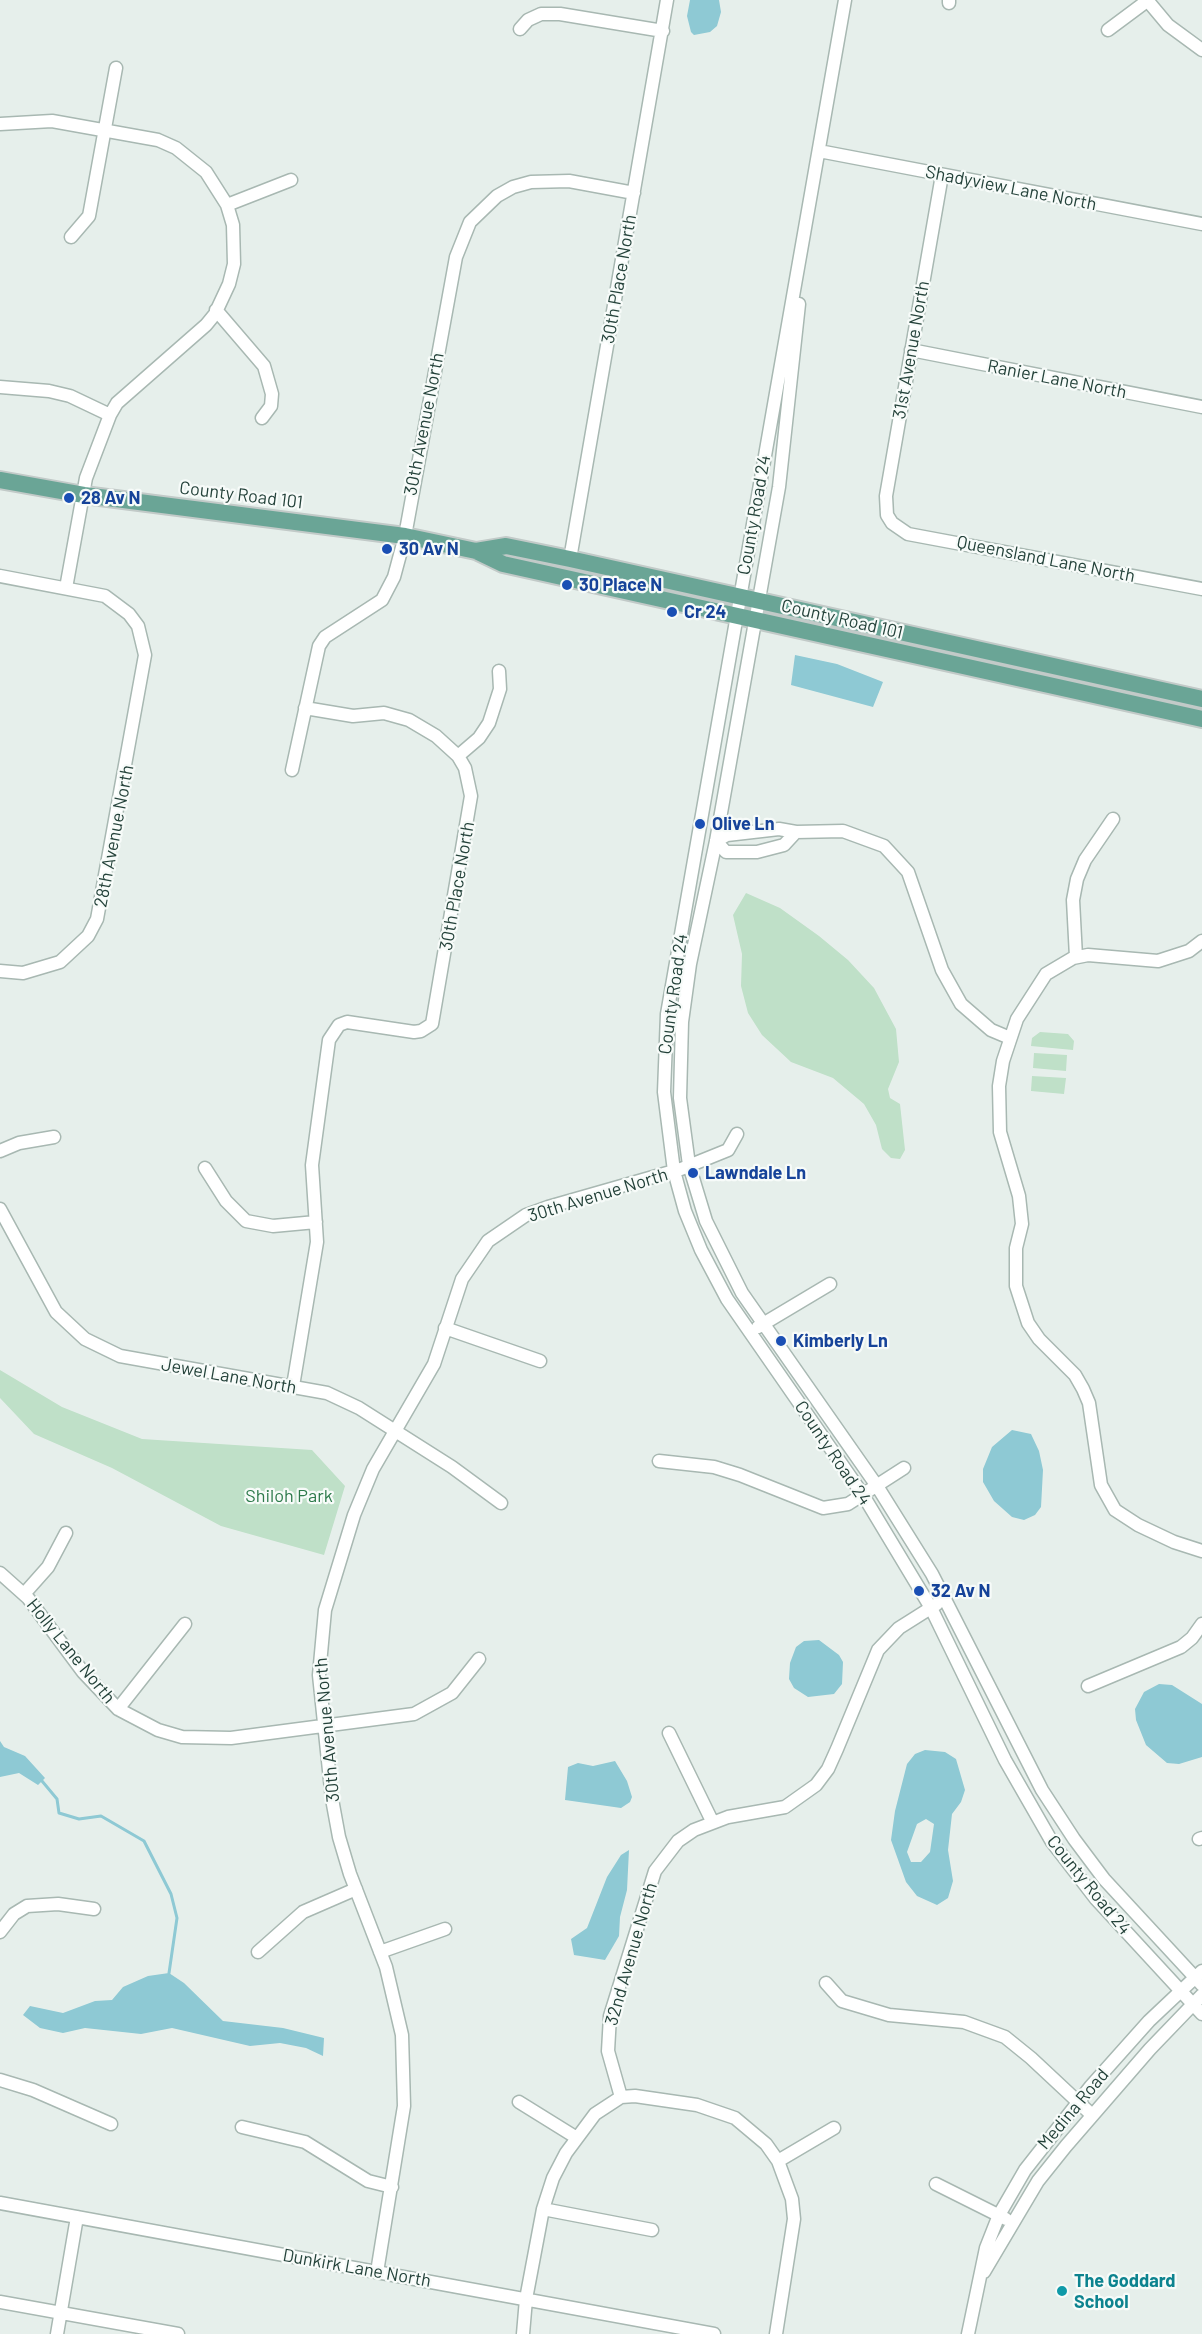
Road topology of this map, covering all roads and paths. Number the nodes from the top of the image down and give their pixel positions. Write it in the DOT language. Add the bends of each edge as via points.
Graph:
graph roads {
  1 [pos="667,0"];
  2 [pos="845,0"];
  3 [pos="1147,0"];
  4 [pos="520,29"];
  5 [pos="1108,30"];
  6 [pos="663,31"];
  7 [pos="1202,50"];
  8 [pos="116,68"];
  9 [pos="0,124"];
  10 [pos="105,129"];
  11 [pos="819,151"];
  12 [pos="942,175"];
  13 [pos="291,180"];
  14 [pos="634,193"];
  15 [pos="227,205"];
  16 [pos="1202,224"];
  17 [pos="71,237"];
  18 [pos="216,310"];
  19 [pos="911,350"];
  20 [pos="0,387"];
  21 [pos="1202,407"];
  22 [pos="110,415"];
  23 [pos="262,418"];
  24 [pos="0,480"];
  25 [pos="84,495"];
  26 [pos="892,523"];
  27 [pos="405,536"];
  28 [pos="476,551"];
  29 [pos="570,559"];
  30 [pos="0,576"];
  31 [pos="66,588"];
  32 [pos="1202,589"];
  33 [pos="740,597"];
  34 [pos="759,601"];
  35 [pos="736,616"];
  36 [pos="755,620"];
  37 [pos="499,671"];
  38 [pos="1202,699"];
  39 [pos="305,708"];
  40 [pos="1202,719"];
  41 [pos="458,756"];
  42 [pos="292,770"];
  43 [pos="1113,819"];
  44 [pos="796,832"];
  45 [pos="696,837"];
  46 [pos="716,841"];
  47 [pos="1202,941"];
  48 [pos="1076,957"];
  49 [pos="0,971"];
  50 [pos="1010,1038"];
  51 [pos="737,1134"];
  52 [pos="54,1137"];
  53 [pos="0,1151"];
  54 [pos="206,1168"];
  55 [pos="681,1168"];
  56 [pos="0,1209"];
  57 [pos="316,1222"];
  58 [pos="5,1231"];
  59 [pos="830,1284"];
  60 [pos="763,1324"];
  61 [pos="445,1328"];
  62 [pos="751,1334"];
  63 [pos="540,1361"];
  64 [pos="293,1386"];
  65 [pos="396,1431"];
  66 [pos="659,1461"];
  67 [pos="904,1468"];
  68 [pos="877,1486"];
  69 [pos="863,1495"];
  70 [pos="501,1503"];
  71 [pos="66,1533"];
  72 [pos="1202,1551"];
  73 [pos="0,1573"];
  74 [pos="24,1594"];
  75 [pos="945,1598"];
  76 [pos="931,1608"];
  77 [pos="186,1624"];
  78 [pos="1201,1630"];
  79 [pos="479,1659"];
  80 [pos="1088,1686"];
  81 [pos="118,1709"];
  82 [pos="324,1727"];
  83 [pos="669,1733"];
  84 [pos="712,1821"];
  85 [pos="356,1889"];
  86 [pos="94,1909"];
  87 [pos="445,1929"];
  88 [pos="0,1932"];
  89 [pos="258,1952"];
  90 [pos="380,1952"];
  91 [pos="1200,1978"];
  92 [pos="826,1983"];
  93 [pos="1181,1991"];
  94 [pos="1198,2000"];
  95 [pos="1202,2014"];
  96 [pos="0,2080"];
  97 [pos="621,2097"];
  98 [pos="519,2102"];
  99 [pos="1077,2102"];
  100 [pos="1092,2115"];
  101 [pos="111,2124"];
  102 [pos="242,2127"];
  103 [pos="834,2128"];
  104 [pos="577,2138"];
  105 [pos="778,2161"];
  106 [pos="936,2184"];
  107 [pos="392,2187"];
  108 [pos="0,2204"];
  109 [pos="543,2210"];
  110 [pos="999,2216"];
  111 [pos="78,2217"];
  112 [pos="1013,2222"];
  113 [pos="652,2230"];
  114 [pos="377,2272"];
  115 [pos="983,2272"];
  116 [pos="526,2299"];
  117 [pos="0,2302"];
  118 [pos="61,2313"];
  119 [pos="57,2334"];
  120 [pos="178,2334"];
  121 [pos="523,2334"];
  122 [pos="714,2334"];
  123 [pos="776,2334"];
  124 [pos="969,2334"];
  1 -- 6 [label="street, 30th Place North"];
  2 -- 11 [label="street, County Road 24"];
  3 -- 5 [label="street"];
  3 -- 7 [label="street" via="1168,25"];
  4 -- 6 [label="street" via="541,14 560,14"];
  6 -- 14 [label="street, 30th Place North"];
  8 -- 10 [label="street"];
  9 -- 10 [label="street" via="52,121"];
  10 -- 15 [label="street" via="158,140 176,148 206,172"];
  10 -- 17 [label="street" via="88,216"];
  11 -- 12 [label="street, Shadyview Lane North"];
  11 -- 33 [label="street, County Road 24"];
  11 -- 34 [label="street, County Road 24" via="779,487"];
  12 -- 16 [label="street, Shadyview Lane North"];
  12 -- 19 [label="street, 31st Avenue North"];
  13 -- 15 [label="street"];
  14 -- 27 [label="street, 30th Avenue North" via="569,181 531,182 497,196 470,222 456,257"];
  14 -- 29 [label="street, 30th Place North"];
  15 -- 18 [label="street" via="234,234 234,264"];
  18 -- 22 [label="street" via="206,325 117,403"];
  18 -- 23 [label="street" via="264,366 272,394 271,406"];
  19 -- 21 [label="street, Ranier Lane North"];
  19 -- 26 [label="street, 31st Avenue North" via="886,496 887,515"];
  20 -- 22 [label="street" via="70,396"];
  22 -- 25 [label="street" via="86,478"];
  24 -- 25 [label="main road, County Road 101"];
  25 -- 27 [label="main road, County Road 101"];
  25 -- 31 [label="street"];
  26 -- 32 [label="street, Queensland Lane North" via="908,534"];
  27 -- 28 [label="main road, County Road 101"];
  27 -- 39 [label="street, 30th Avenue North" via="392,583 382,600 325,637 319,646"];
  28 -- 29 [label="main road, County Road 101" via="506,546"];
  28 -- 35 [label="main road, County Road 101" via="503,564"];
  29 -- 33 [label="main road, County Road 101"];
  30 -- 31 [label="street, 28th Avenue North"];
  31 -- 49 [label="street, 28th Avenue North" via="105,596 129,614 143,640 144,670 98,919 88,936 60,962 23,973"];
  33 -- 34 [label="main road, County Road 101"];
  33 -- 35 [label="street, County Road 24"];
  34 -- 36 [label="street, County Road 24"];
  34 -- 38 [label="main road, County Road 101"];
  35 -- 36 [label="main road, County Road 101"];
  35 -- 45 [label="street, County Road 24"];
  36 -- 40 [label="main road, County Road 101"];
  36 -- 46 [label="street, County Road 24"];
  37 -- 41 [label="street" via="496,706 489,723"];
  39 -- 41 [label="street" via="353,716 397,715 436,736"];
  39 -- 42 [label="street, 30th Avenue North"];
  41 -- 57 [label="street, 30th Place North" via="469,782 470,810 435,1017 427,1028 414,1032 356,1021 339,1025 329,1040 312,1165"];
  43 -- 48 [label="street" via="1077,879 1073,900"];
  44 -- 46 [label="street" via="779,829 727,835"];
  44 -- 46 [label="street" via="784,845 751,852 726,852"];
  44 -- 50 [label="street" via="843,831 884,846 897,858 915,888 950,987 975,1018"];
  45 -- 46 [label="street"];
  45 -- 55 [label="street, County Road 24" via="664,1047 664,1092"];
  46 -- 55 [label="street, County Road 24" via="682,1022"];
  47 -- 48 [label="street" via="1189,951 1158,961"];
  48 -- 50 [label="street" via="1046,974 1036,985"];
  50 -- 72 [label="street" via="1003,1061 999,1110 1005,1154 1019,1196 1022,1224 1014,1267 1020,1305 1039,1339 1075,1375 1083,1389 1089,1403 1101,1485 1111,1504 1138,1525"];
  51 -- 55 [label="street, 30th Avenue North" via="728,1150"];
  52 -- 53 [label="street"];
  54 -- 57 [label="street" via="226,1201 246,1221 273,1226"];
  55 -- 60 [label="street, County Road 24" via="722,1257"];
  55 -- 61 [label="street, 30th Avenue North" via="548,1206 506,1227 473,1259"];
  55 -- 62 [label="street, County Road 24" via="685,1210 701,1250"];
  56 -- 58 [label="street, Jewel Lane North"];
  57 -- 64 [label="street" via="316,1250"];
  58 -- 64 [label="street, Jewel Lane North" via="56,1312 85,1339 120,1356"];
  59 -- 60 [label="street"];
  60 -- 62 [label="street"];
  60 -- 68 [label="street, County Road 24"];
  61 -- 63 [label="street"];
  61 -- 65 [label="street, 30th Avenue North" via="425,1382"];
  62 -- 69 [label="street, County Road 24"];
  64 -- 65 [label="street, Jewel Lane North" via="327,1393"];
  65 -- 70 [label="street, Jewel Lane North"];
  65 -- 82 [label="street, 30th Avenue North" via="362,1492 325,1610 319,1675"];
  66 -- 69 [label="street" via="714,1467 823,1508 848,1504"];
  67 -- 68 [label="street"];
  68 -- 69 [label="street"];
  68 -- 75 [label="street, County Road 24"];
  69 -- 76 [label="street, County Road 24"];
  71 -- 74 [label="street" via="48,1567"];
  73 -- 74 [label="street, Holly Lane North"];
  74 -- 81 [label="street, Holly Lane North" via="83,1672"];
  75 -- 76 [label="street, 32nd Avenue North"];
  75 -- 91 [label="street, County Road 24" via="1042,1790 1074,1839 1104,1879"];
  76 -- 84 [label="street, 32nd Avenue North" via="889,1636 878,1650 828,1769 816,1785 785,1807"];
  76 -- 93 [label="street, County Road 24" via="1005,1760 1052,1842 1096,1899"];
  77 -- 81 [label="street"];
  78 -- 80 [label="street" via="1169,1654"];
  79 -- 82 [label="street, Holly Lane North" via="452,1693 414,1714"];
  81 -- 82 [label="street, Holly Lane North" via="158,1730 206,1739"];
  82 -- 85 [label="street, 30th Avenue North" via="339,1837"];
  83 -- 84 [label="street"];
  84 -- 97 [label="street, 32nd Avenue North" via="678,1841 655,1870 610,2016 608,2051"];
  85 -- 89 [label="street" via="303,1912"];
  85 -- 90 [label="street, 30th Avenue North"];
  86 -- 88 [label="street" via="58,1904 27,1906 14,1914"];
  87 -- 90 [label="street"];
  90 -- 107 [label="street, 30th Avenue North" via="396,2002 405,2071 402,2129"];
  91 -- 93 [label="street, Medina Road"];
  92 -- 99 [label="street" via="842,2001 898,2016 964,2022 1005,2037"];
  93 -- 94 [label="street, County Road 24"];
  93 -- 99 [label="street, Medina Road"];
  94 -- 95 [label="street, County Road 24"];
  94 -- 100 [label="street, Medina Road"];
  96 -- 101 [label="street"];
  97 -- 104 [label="street" via="594,2114"];
  97 -- 105 [label="street" via="650,2097 716,2110 752,2130"];
  98 -- 104 [label="street"];
  99 -- 100 [label="street"];
  99 -- 110 [label="street, Medina Road" via="1024,2170"];
  100 -- 112 [label="street, Medina Road" via="1038,2181"];
  102 -- 107 [label="street" via="305,2142 368,2181"];
  103 -- 105 [label="street"];
  104 -- 109 [label="street" via="553,2178"];
  105 -- 123 [label="street" via="792,2199 794,2219"];
  106 -- 110 [label="street"];
  107 -- 114 [label="street, 30th Avenue North"];
  108 -- 111 [label="street, Dunkirk Lane North"];
  109 -- 113 [label="street"];
  109 -- 116 [label="street"];
  110 -- 112 [label="street"];
  110 -- 115 [label="street, Medina Road" via="986,2248"];
  111 -- 114 [label="street, Dunkirk Lane North"];
  111 -- 118 [label="street"];
  112 -- 115 [label="street, Medina Road"];
  114 -- 116 [label="street, Dunkirk Lane North"];
  115 -- 124 [label="street, Medina Road"];
  116 -- 121 [label="street"];
  116 -- 122 [label="street, Dunkirk Lane North"];
  117 -- 118 [label="street"];
  118 -- 119 [label="street"];
  118 -- 120 [label="street"];
}
